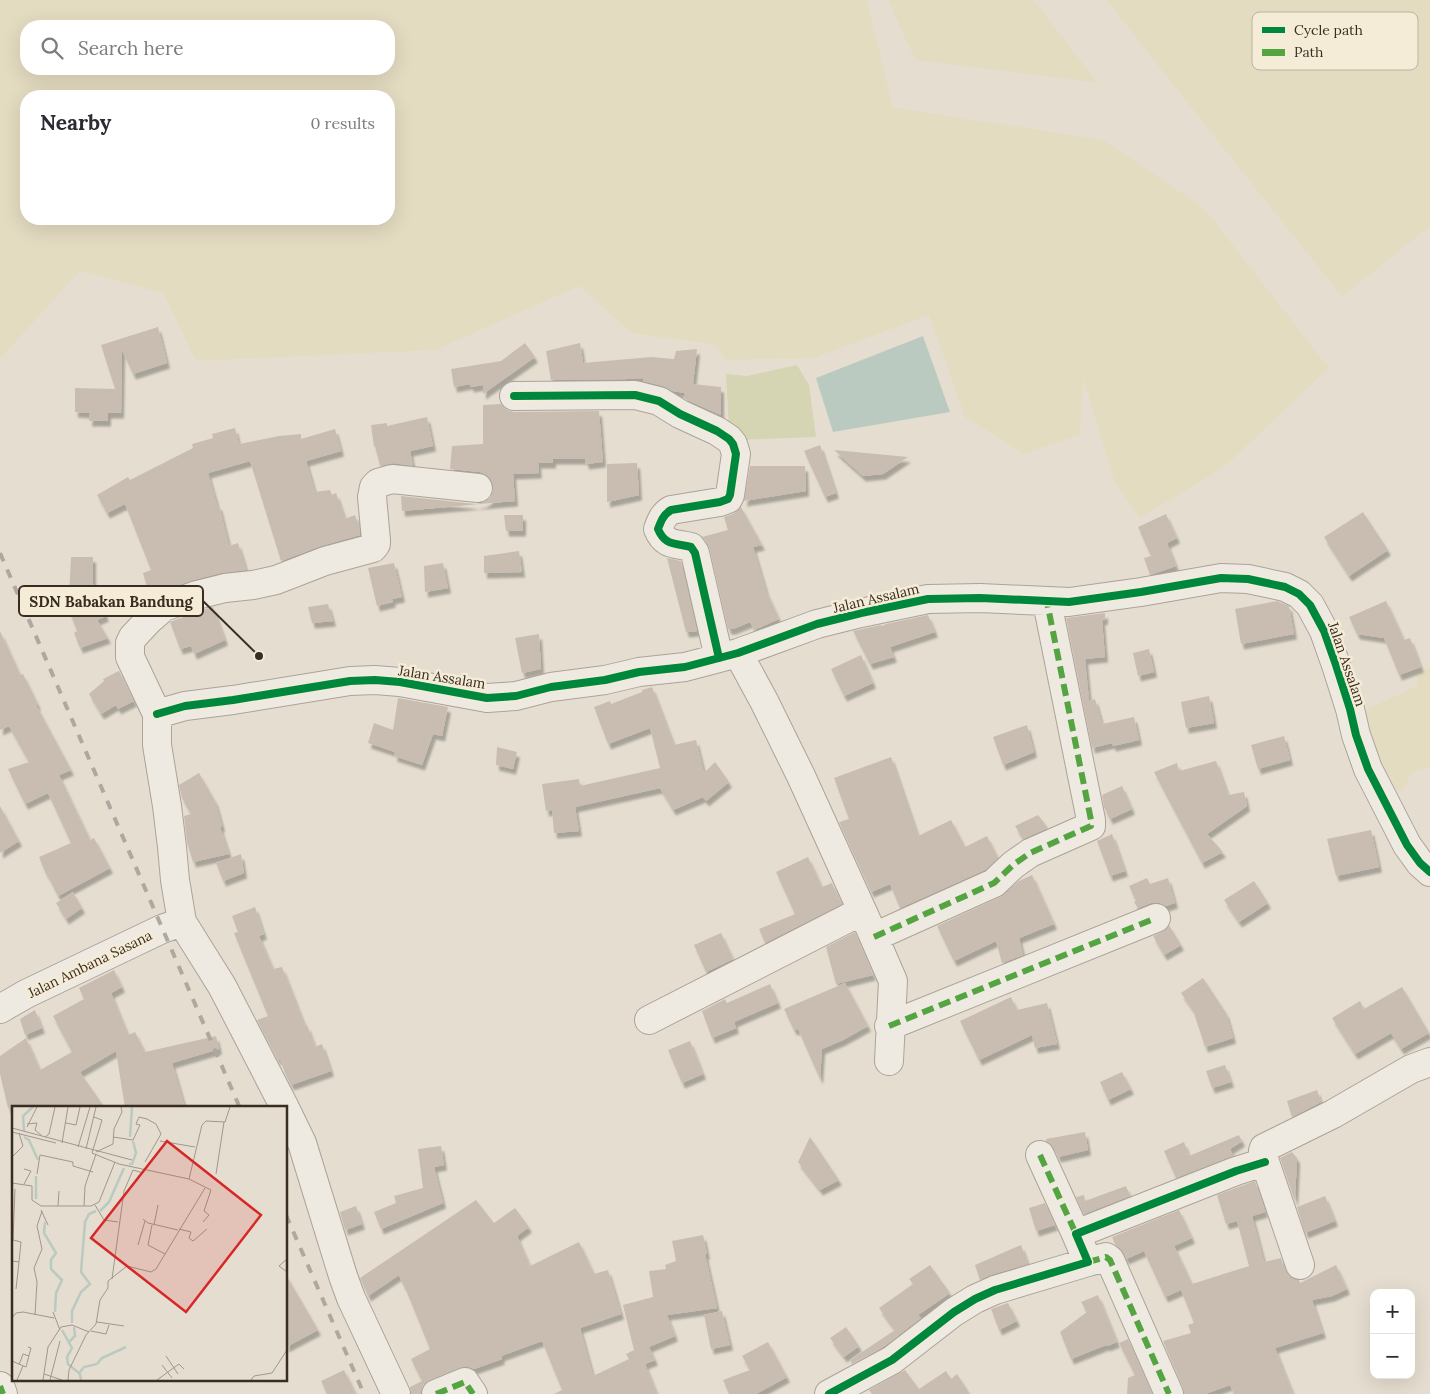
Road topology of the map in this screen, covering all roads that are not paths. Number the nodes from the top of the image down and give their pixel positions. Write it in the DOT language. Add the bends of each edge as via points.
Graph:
graph roads {
  1 [pos="514,396"];
  2 [pos="478,488"];
  3 [pos="1047,602"];
  4 [pos="728,655"];
  5 [pos="157,714"];
  6 [pos="1430,872"];
  7 [pos="862,911"];
  8 [pos="1156,918"];
  9 [pos="182,922"];
  10 [pos="874,937"];
  11 [pos="0,1009"];
  12 [pos="649,1020"];
  13 [pos="889,1026"];
  14 [pos="888,1061"];
  15 [pos="1430,1062"];
  16 [pos="284,1106"];
  17 [pos="288,1113"];
  18 [pos="1040,1155"];
  19 [pos="1265,1162"];
  20 [pos="1076,1234"];
  21 [pos="1088,1262"];
  22 [pos="1300,1265"];
  23 [pos="0,1386"];
  24 [pos="3,1394"];
  25 [pos="396,1394"];
  26 [pos="436,1394"];
  27 [pos="473,1394"];
  28 [pos="830,1394"];
  29 [pos="1169,1394"];
  1 -- 4 [label="street" via="643,396 659,401 729,439 736,454 728,499 671,510 661,520 658,529 667,542 691,547 695,553"];
  2 -- 5 [label="street" via="392,479 382,481 374,486 372,497 376,540 373,548 325,561 276,580 225,588 164,607 148,620 130,643 130,658"];
  3 -- 4 [label="street, Jalan Assalam" via="928,599 817,624"];
  3 -- 6 [label="street, Jalan Assalam" via="1101,598 1221,578 1264,582 1299,594 1310,605 1324,631 1368,769 1407,845"];
  3 -- 10 [label="street" via="1091,826 1030,853 994,884"];
  4 -- 5 [label="street, Jalan Assalam" via="685,667 638,672 516,696 487,698 400,682 350,681 185,706"];
  4 -- 7 [label="street" via="764,701"];
  5 -- 9 [label="street" via="157,745"];
  7 -- 10 [label="street"];
  7 -- 12 [label="street"];
  8 -- 13 [label="street"];
  9 -- 11 [label="street, Jalan Ambana Sasana"];
  9 -- 16 [label="street" via="222,986"];
  10 -- 13 [label="street" via="892,982"];
  13 -- 14 [label="street"];
  15 -- 19 [label="street" via="1267,1146 1262,1151"];
  17 -- 25 [label="street" via="302,1143 351,1298"];
  18 -- 20 [label="street"];
  19 -- 20 [label="street" via="1236,1170"];
  19 -- 22 [label="street"];
  20 -- 21 [label="street"];
  21 -- 28 [label="street" via="975,1299 892,1360"];
  21 -- 29 [label="street" via="1106,1257 1110,1260"];
  23 -- 24 [label="street"];
  26 -- 27 [label="street" via="465,1382"];
}
